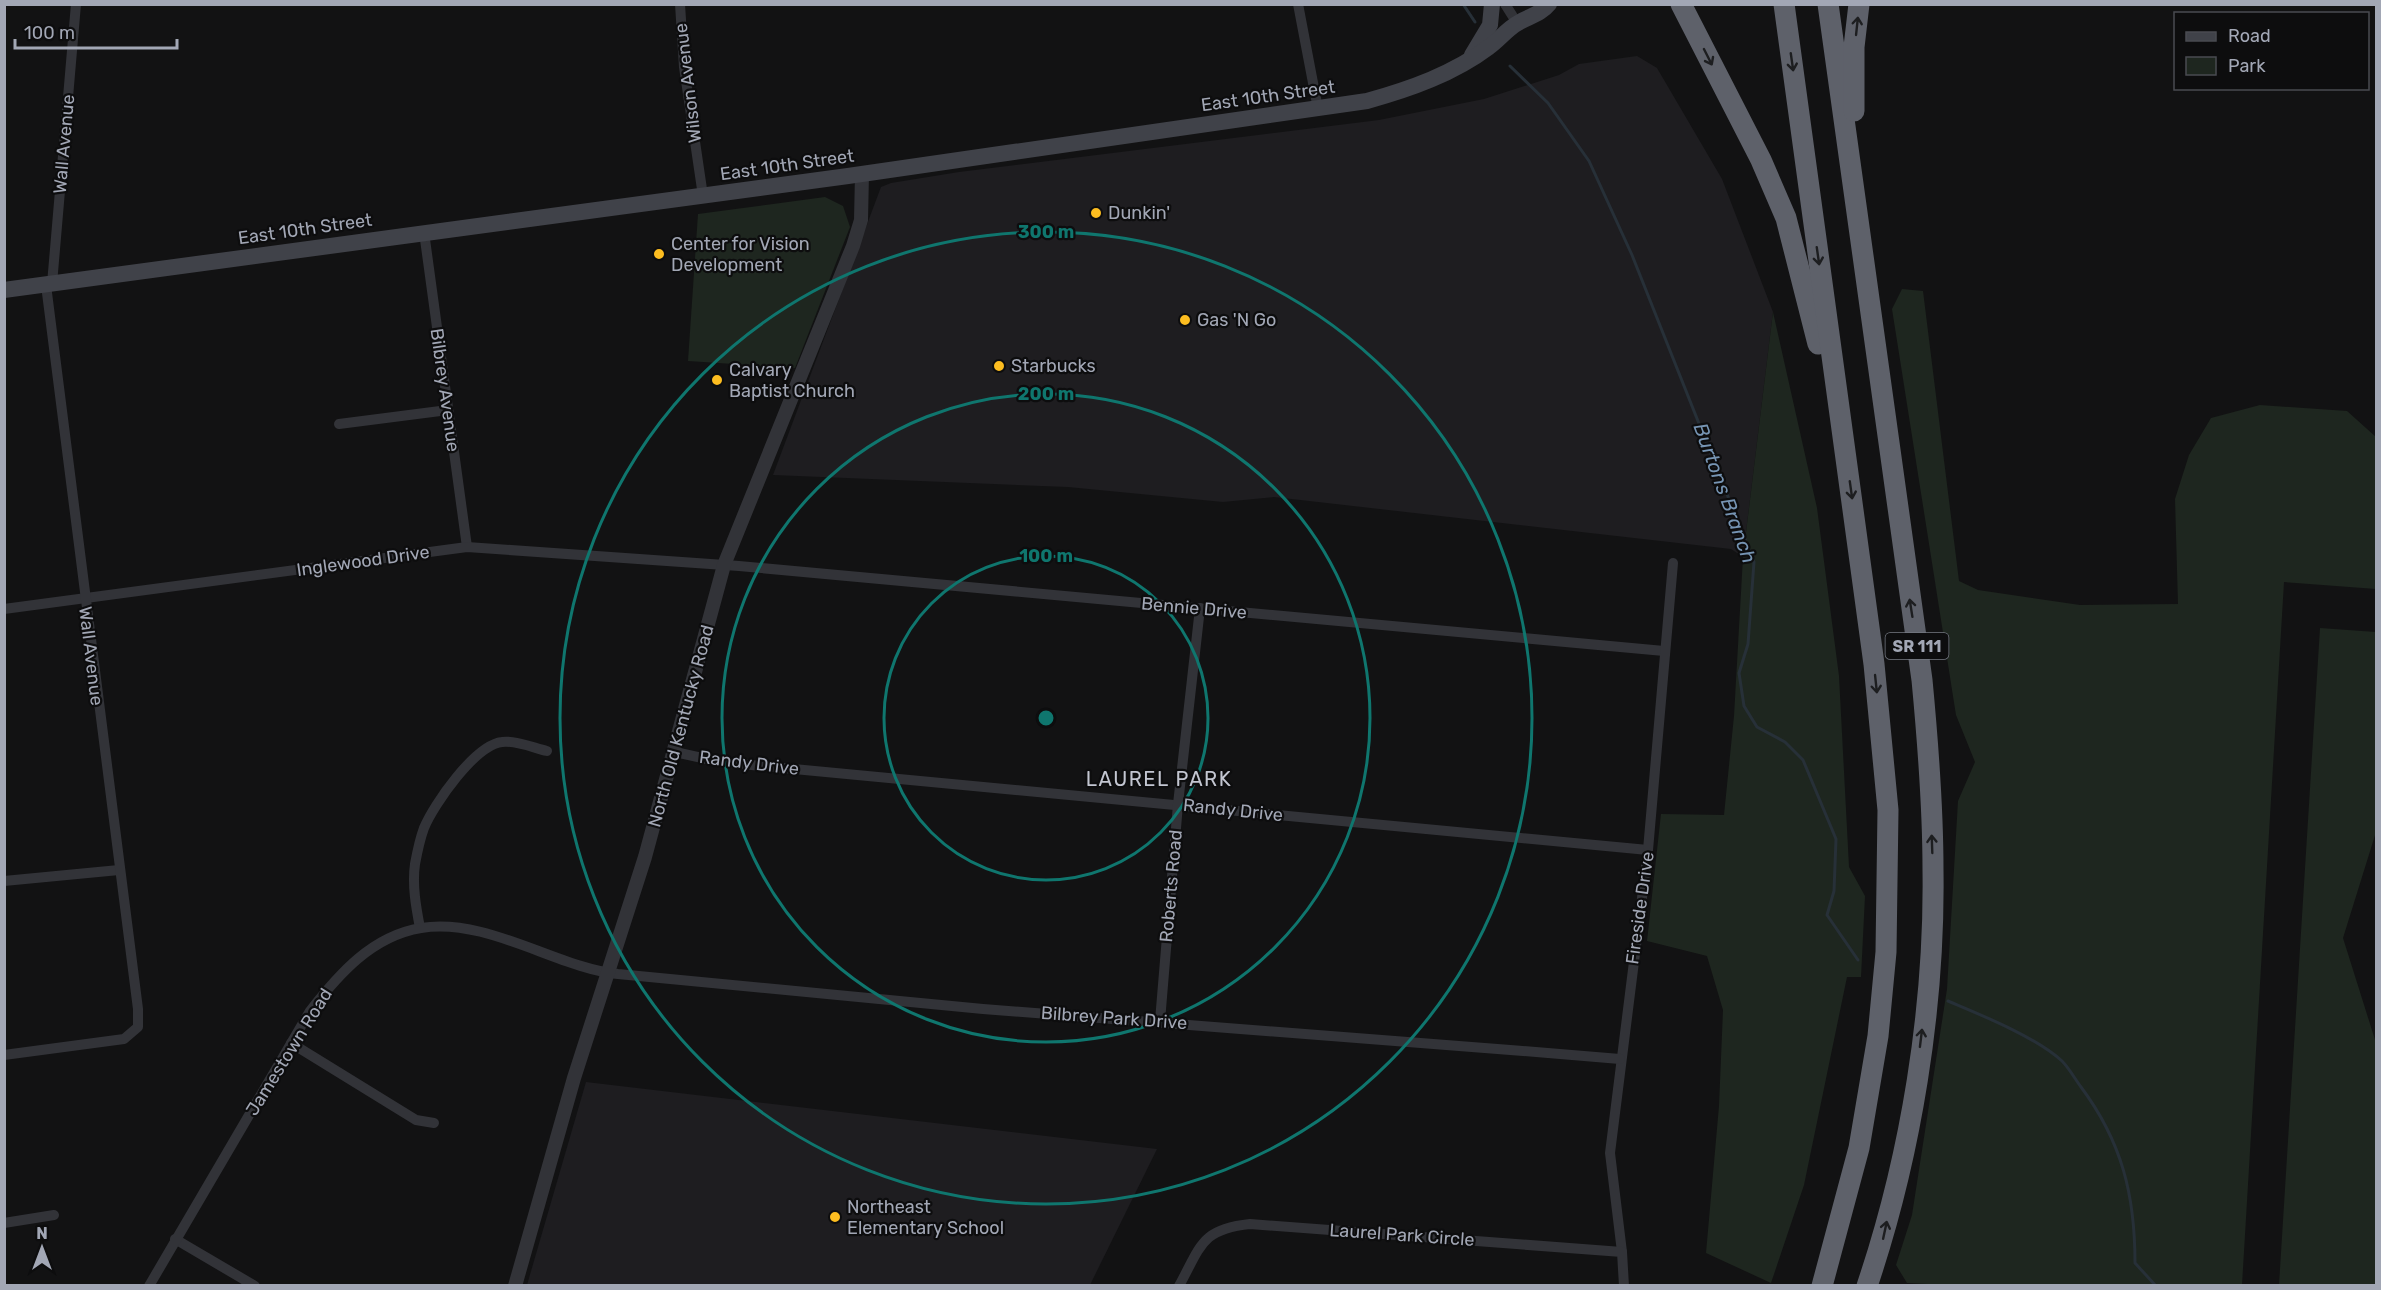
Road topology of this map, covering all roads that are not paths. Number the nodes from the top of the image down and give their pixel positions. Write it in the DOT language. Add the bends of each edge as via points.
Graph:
graph roads {
  1 [pos="76,4"];
  2 [pos="680,4"];
  3 [pos="1298,4"];
  4 [pos="1492,4"];
  5 [pos="1506,4"];
  6 [pos="1526,4"];
  7 [pos="1549,4"];
  8 [pos="1681,4"];
  9 [pos="1784,4"];
  10 [pos="1828,4"];
  11 [pos="1859,4"];
  12 [pos="1517,23"];
  13 [pos="1463,64"];
  14 [pos="1318,109"];
  15 [pos="862,174"];
  16 [pos="703,196"];
  17 [pos="424,232"];
  18 [pos="49,284"];
  19 [pos="4,290"];
  20 [pos="1871,315"];
  21 [pos="448,410"];
  22 [pos="339,424"];
  23 [pos="1846,462"];
  24 [pos="467,547"];
  25 [pos="1673,563"];
  26 [pos="724,566"];
  27 [pos="84,598"];
  28 [pos="1200,608"];
  29 [pos="4,609"];
  30 [pos="1664,651"];
  31 [pos="547,751"];
  32 [pos="675,752"];
  33 [pos="1178,804"];
  34 [pos="1648,850"];
  35 [pos="119,870"];
  36 [pos="4,881"];
  37 [pos="420,928"];
  38 [pos="608,973"];
  39 [pos="1160,1021"];
  40 [pos="291,1043"];
  41 [pos="4,1054"];
  42 [pos="1620,1059"];
  43 [pos="434,1123"];
  44 [pos="54,1215"];
  45 [pos="4,1223"];
  46 [pos="175,1239"];
  47 [pos="1622,1252"];
  48 [pos="149,1286"];
  49 [pos="255,1286"];
  50 [pos="515,1286"];
  51 [pos="1179,1286"];
  52 [pos="1624,1286"];
  53 [pos="1822,1286"];
  54 [pos="1867,1286"];
  1 -- 18 [label="street, Wall Avenue"];
  2 -- 16 [label="street, Wilson Avenue" via="684,67"];
  3 -- 14 [label="street"];
  4 -- 13 [label="main road" via="1490,25 1476,51"];
  5 -- 12 [label="street"];
  6 -- 12 [label="main road"];
  7 -- 12 [label="main road, East 10th Street" via="1542,12"];
  8 -- 23 [label="highway, one-way" via="1761,160 1786,218"];
  9 -- 23 [label="highway, SR 111, one-way"];
  10 -- 20 [label="highway, SR 111"];
  20 -- 11 [label="highway, one-way" via="1853,101"];
  12 -- 13 [label="main road, East 10th Street"];
  13 -- 14 [label="main road, East 10th Street" via="1415,87 1367,101"];
  14 -- 15 [label="main road, East 10th Street"];
  15 -- 16 [label="main road, East 10th Street"];
  15 -- 26 [label="street, North Old Kentucky Road" via="861,220 853,246"];
  16 -- 17 [label="main road, East 10th Street"];
  17 -- 18 [label="main road, East 10th Street"];
  17 -- 21 [label="street, Bilbrey Avenue"];
  18 -- 19 [label="main road, East 10th Street"];
  18 -- 27 [label="street, Wall Avenue"];
  54 -- 20 [label="highway, SR 111, one-way" via="1882,1242 1915,1093 1930,964 1933,872 1931,780 1922,680"];
  21 -- 22 [label="street"];
  21 -- 24 [label="street, Bilbrey Avenue"];
  23 -- 53 [label="highway, SR 111, one-way" via="1874,664 1888,810 1886,952 1878,1036 1859,1148"];
  24 -- 26 [label="street, Inglewood Drive"];
  24 -- 27 [label="street, Inglewood Drive"];
  25 -- 30 [label="street, Fireside Drive"];
  26 -- 28 [label="street, Bennie Drive"];
  26 -- 32 [label="street, North Old Kentucky Road"];
  27 -- 29 [label="street, Inglewood Drive"];
  27 -- 35 [label="street, Wall Avenue"];
  28 -- 30 [label="street, Bennie Drive"];
  28 -- 33 [label="street, Roberts Road"];
  30 -- 34 [label="street, Fireside Drive"];
  31 -- 37 [label="street" via="504,741 488,745 446,793 424,828 415,865 414,895"];
  32 -- 33 [label="street, Randy Drive" via="720,762"];
  32 -- 38 [label="street, North Old Kentucky Road"];
  33 -- 34 [label="street, Randy Drive"];
  33 -- 39 [label="street, Roberts Road"];
  34 -- 42 [label="street, Fireside Drive"];
  35 -- 36 [label="street"];
  35 -- 41 [label="street, Wall Avenue" via="138,1027 124,1039"];
  37 -- 38 [label="street, Jamestown Road" via="500,938"];
  37 -- 40 [label="street, Jamestown Road" via="383,941 360,956 310,1011"];
  38 -- 39 [label="street, Bilbrey Park Drive" via="985,1009"];
  38 -- 50 [label="street, North Old Kentucky Road"];
  39 -- 42 [label="street, Bilbrey Park Drive"];
  40 -- 43 [label="street" via="416,1120"];
  40 -- 46 [label="street, Jamestown Road"];
  42 -- 47 [label="street, Fireside Drive" via="1610,1153"];
  44 -- 45 [label="street"];
  46 -- 48 [label="street, Jamestown Road"];
  46 -- 49 [label="street"];
  47 -- 51 [label="street, Laurel Park Circle" via="1250,1224 1224,1227 1205,1240"];
  47 -- 52 [label="street"];
}
